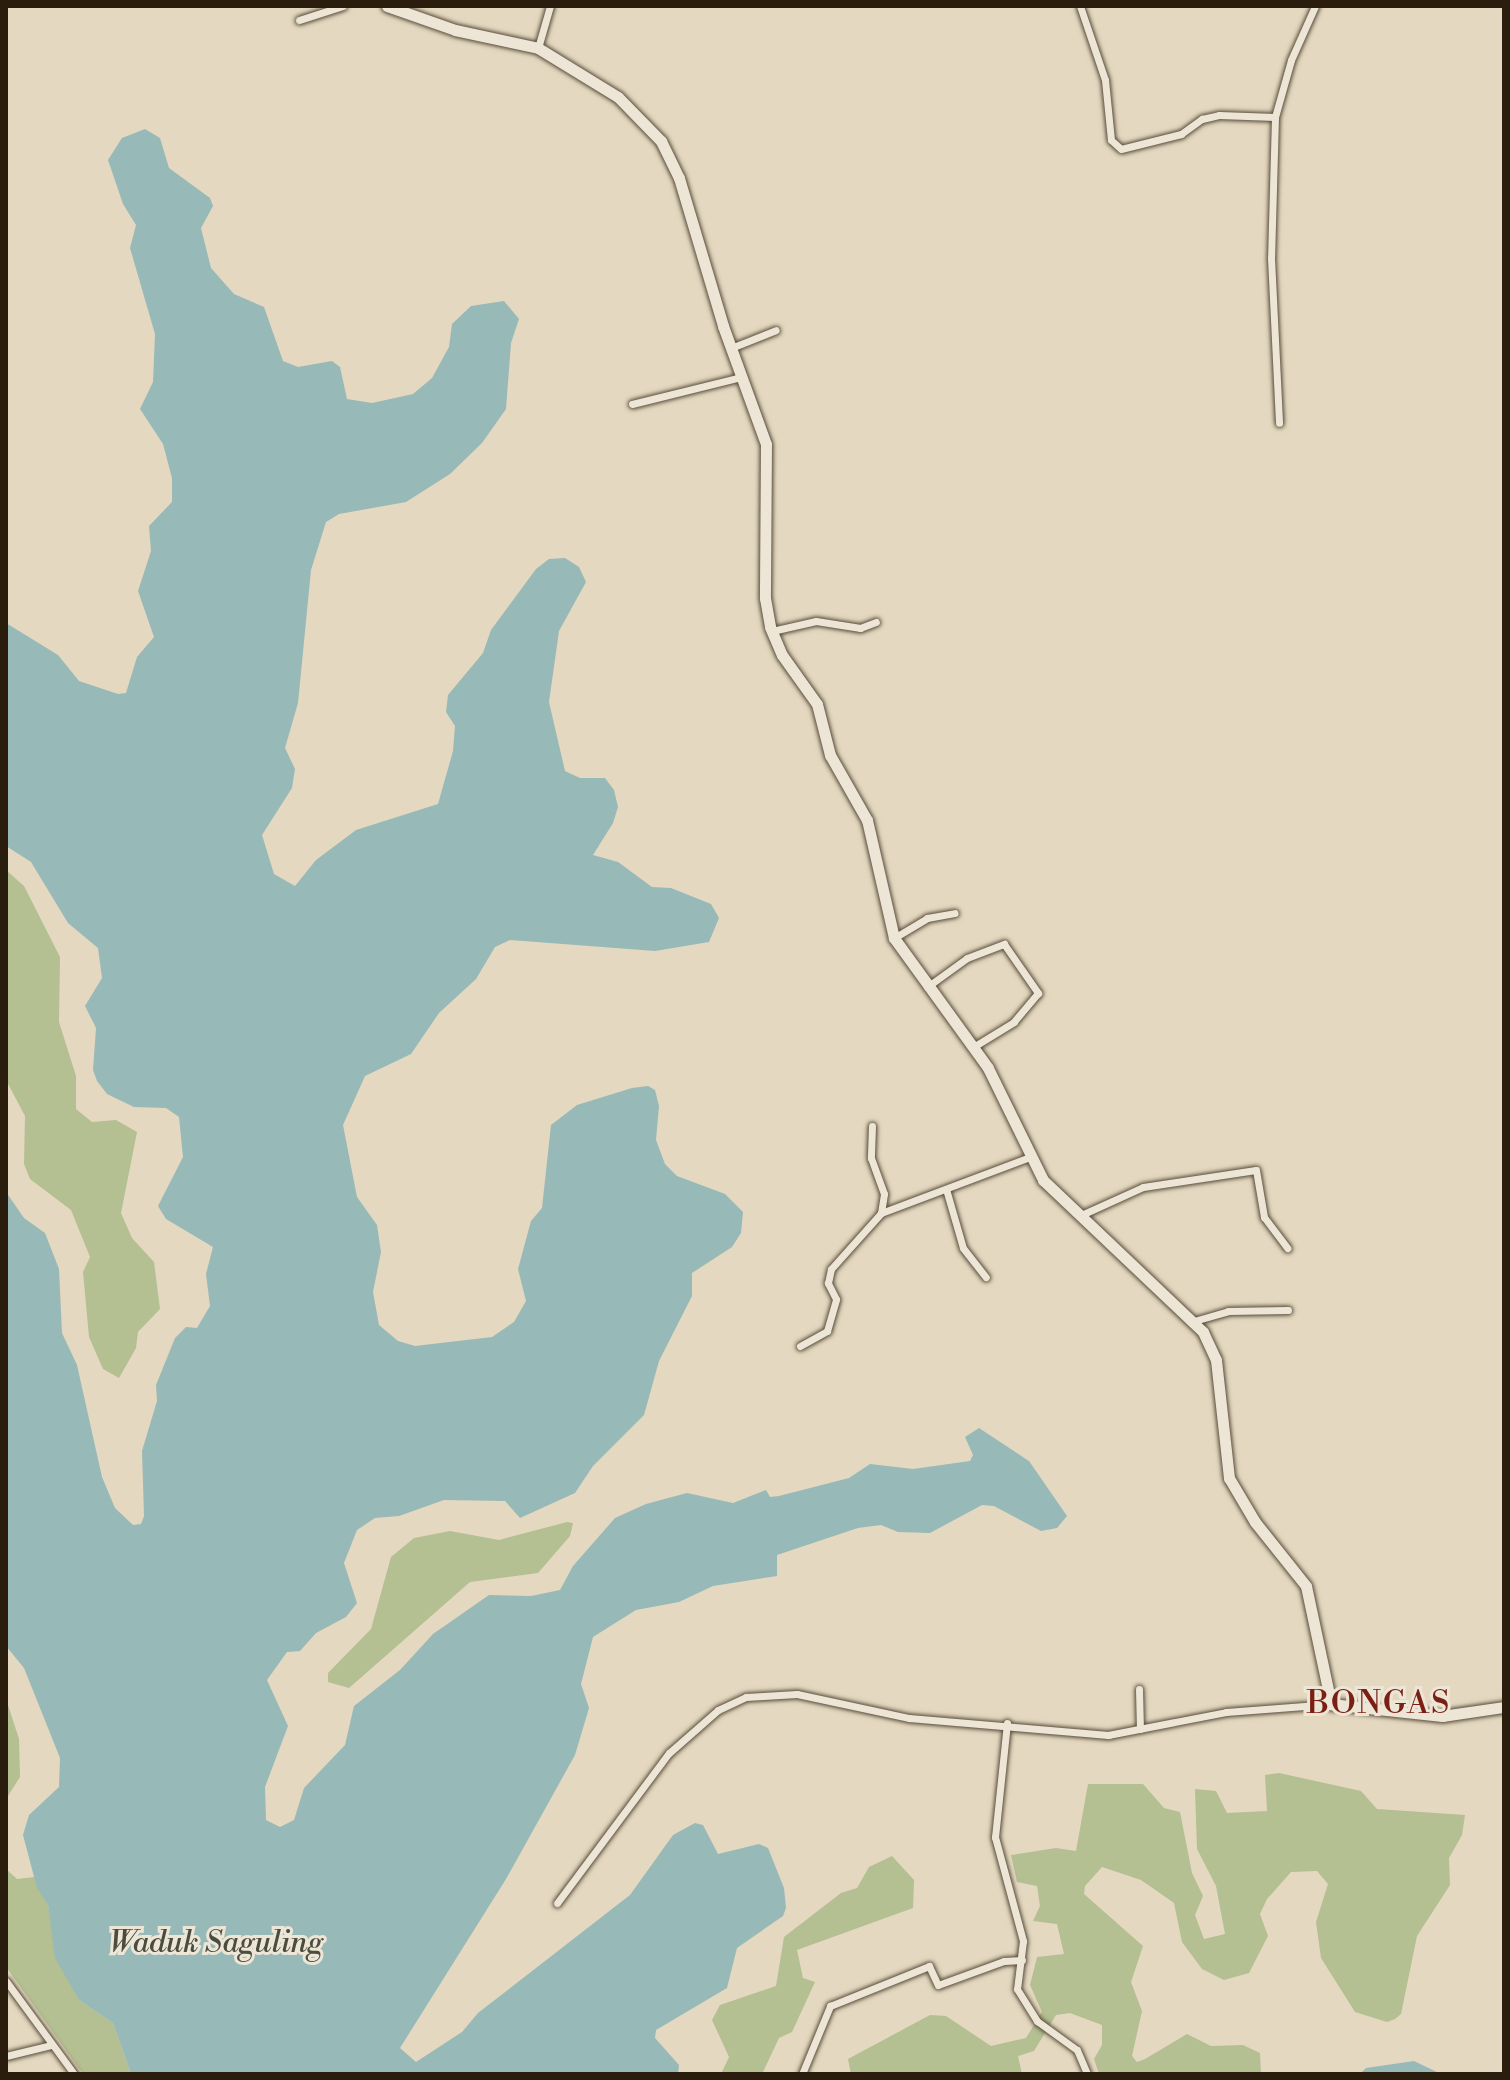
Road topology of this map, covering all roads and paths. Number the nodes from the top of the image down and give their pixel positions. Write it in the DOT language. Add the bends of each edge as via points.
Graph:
graph roads {
  1 [pos="343,6"];
  2 [pos="387,6"];
  3 [pos="550,6"];
  4 [pos="1080,6"];
  5 [pos="1315,6"];
  6 [pos="299,20"];
  7 [pos="538,48"];
  8 [pos="1275,117"];
  9 [pos="776,330"];
  10 [pos="731,348"];
  11 [pos="741,377"];
  12 [pos="632,404"];
  13 [pos="1279,423"];
  14 [pos="876,622"];
  15 [pos="772,631"];
  16 [pos="955,913"];
  17 [pos="894,938"];
  18 [pos="927,987"];
  19 [pos="975,1046"];
  20 [pos="872,1126"];
  21 [pos="1030,1157"];
  22 [pos="946,1189"];
  23 [pos="881,1213"];
  24 [pos="1079,1216"];
  25 [pos="1287,1248"];
  26 [pos="986,1277"];
  27 [pos="1288,1310"];
  28 [pos="1194,1321"];
  29 [pos="800,1346"];
  30 [pos="1139,1689"];
  31 [pos="1331,1704"];
  32 [pos="1504,1707"];
  33 [pos="1007,1723"];
  34 [pos="1140,1729"];
  35 [pos="557,1903"];
  36 [pos="1022,1960"];
  37 [pos="6,1981"];
  38 [pos="51,2045"];
  39 [pos="6,2056"];
  40 [pos="74,2074"];
  41 [pos="802,2074"];
  42 [pos="1087,2074"];
  1 -- 6 [label="street"];
  2 -- 7 [label="main road" via="455,30"];
  3 -- 7 [label="street"];
  4 -- 8 [label="street" via="1105,80 1116,148 1181,134 1202,119 1219,115"];
  5 -- 8 [label="street" via="1291,60"];
  7 -- 10 [label="main road" via="618,97 667,150"];
  8 -- 13 [label="street" via="1271,258"];
  9 -- 10 [label="street"];
  10 -- 11 [label="main road"];
  11 -- 12 [label="street"];
  11 -- 15 [label="main road" via="767,457 765,598"];
  14 -- 15 [label="street" via="860,628 816,621"];
  15 -- 17 [label="main road" via="817,704 830,755 867,820"];
  16 -- 17 [label="street" via="929,918"];
  17 -- 18 [label="main road"];
  18 -- 19 [label="main road"];
  18 -- 19 [label="street" via="967,958 1004,944 1038,993 1014,1022"];
  19 -- 21 [label="main road"];
  20 -- 23 [label="street" via="871,1158 884,1194"];
  21 -- 22 [label="street"];
  21 -- 24 [label="main road" via="1043,1180"];
  22 -- 23 [label="street"];
  22 -- 26 [label="street" via="963,1248"];
  23 -- 29 [label="street" via="831,1269 828,1283 836,1299 827,1331"];
  24 -- 25 [label="street" via="1143,1187 1256,1170 1264,1217"];
  24 -- 28 [label="main road"];
  27 -- 28 [label="street" via="1228,1311"];
  28 -- 31 [label="main road" via="1216,1360 1229,1478 1255,1522 1306,1586"];
  30 -- 34 [label="street"];
  31 -- 32 [label="main road" via="1442,1716"];
  31 -- 34 [label="street" via="1252,1708"];
  33 -- 34 [label="street" via="1108,1735"];
  33 -- 35 [label="street" via="909,1718 797,1694 730,1702 669,1753"];
  33 -- 36 [label="street" via="995,1846 1017,1915"];
  36 -- 41 [label="street" via="1004,1961 938,1985 929,1966 830,2006"];
  36 -- 42 [label="street" via="1020,1995 1055,2038 1077,2050"];
  37 -- 38 [label="street"];
  38 -- 39 [label="street"];
  38 -- 40 [label="street"];
}
